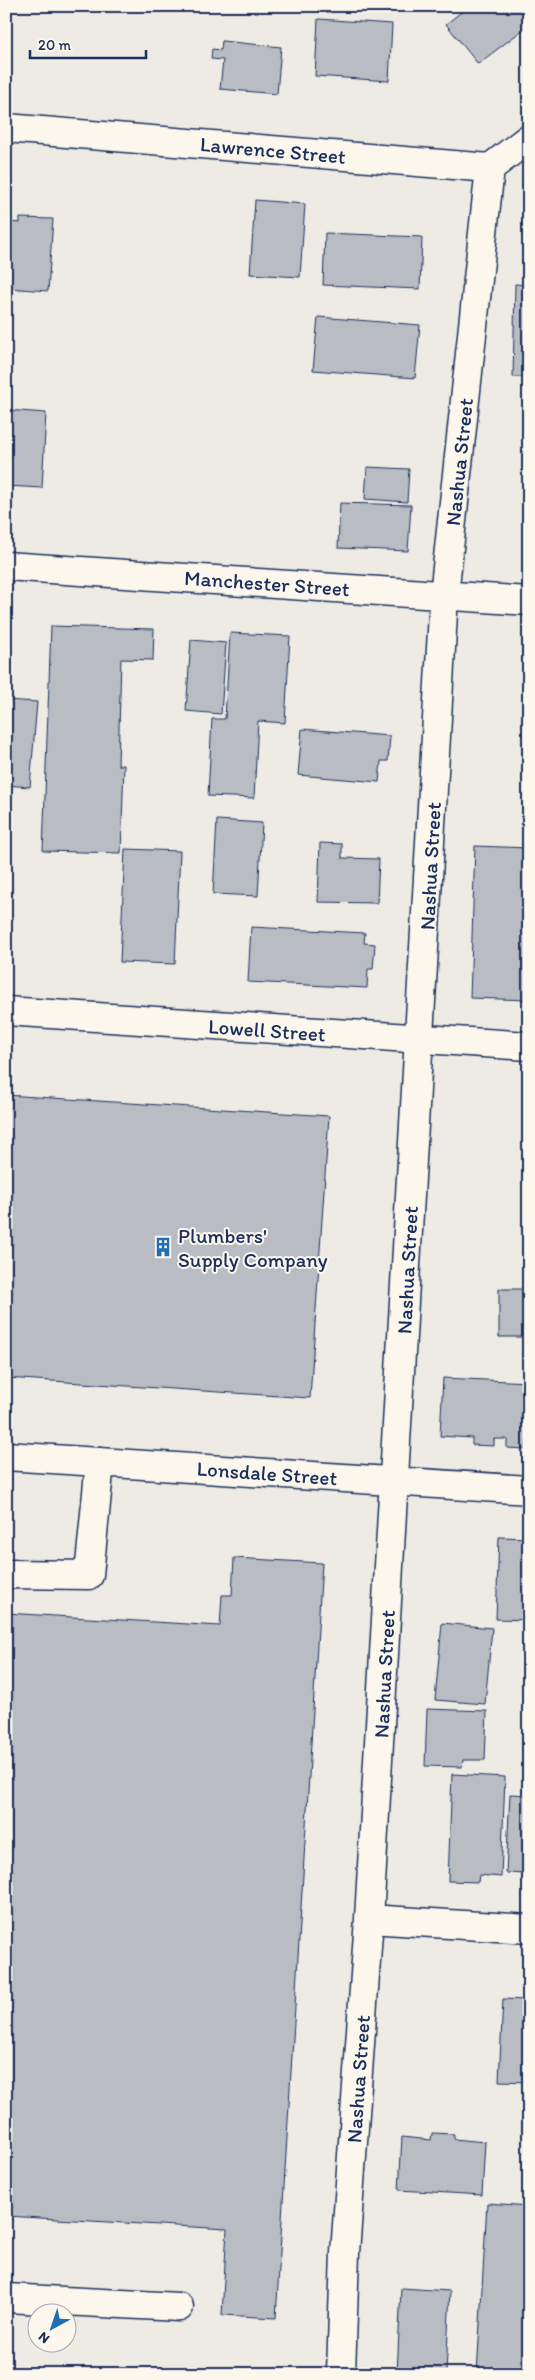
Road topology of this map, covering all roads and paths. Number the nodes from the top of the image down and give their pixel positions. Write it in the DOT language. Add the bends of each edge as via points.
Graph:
graph roads {
  1 [pos="6,128"];
  2 [pos="529,138"];
  3 [pos="490,168"];
  4 [pos="6,566"];
  5 [pos="444,595"];
  6 [pos="529,601"];
  7 [pos="6,1011"];
  8 [pos="420,1040"];
  9 [pos="529,1046"];
  10 [pos="6,1456"];
  11 [pos="100,1462"];
  12 [pos="395,1481"];
  13 [pos="529,1490"];
  14 [pos="6,1574"];
  15 [pos="370,1919"];
  16 [pos="529,1929"];
  17 [pos="6,2298"];
  18 [pos="178,2307"];
  19 [pos="341,2374"];
  1 -- 3 [label="street, Lawrence Street"];
  2 -- 3 [label="street"];
  3 -- 5 [label="street, Nashua Street"];
  4 -- 5 [label="street, Manchester Street"];
  5 -- 6 [label="street, Manchester Street"];
  5 -- 8 [label="street, Nashua Street"];
  7 -- 8 [label="street, Lowell Street"];
  8 -- 9 [label="street, Lowell Street"];
  8 -- 12 [label="street, Nashua Street"];
  10 -- 11 [label="street, Lonsdale Street"];
  11 -- 12 [label="street, Lonsdale Street"];
  11 -- 14 [label="street" via="89,1575"];
  12 -- 13 [label="street, Lonsdale Street"];
  12 -- 15 [label="street, Nashua Street"];
  15 -- 16 [label="street"];
  15 -- 19 [label="street, Nashua Street" via="345,2253"];
  17 -- 18 [label="street"];
}
